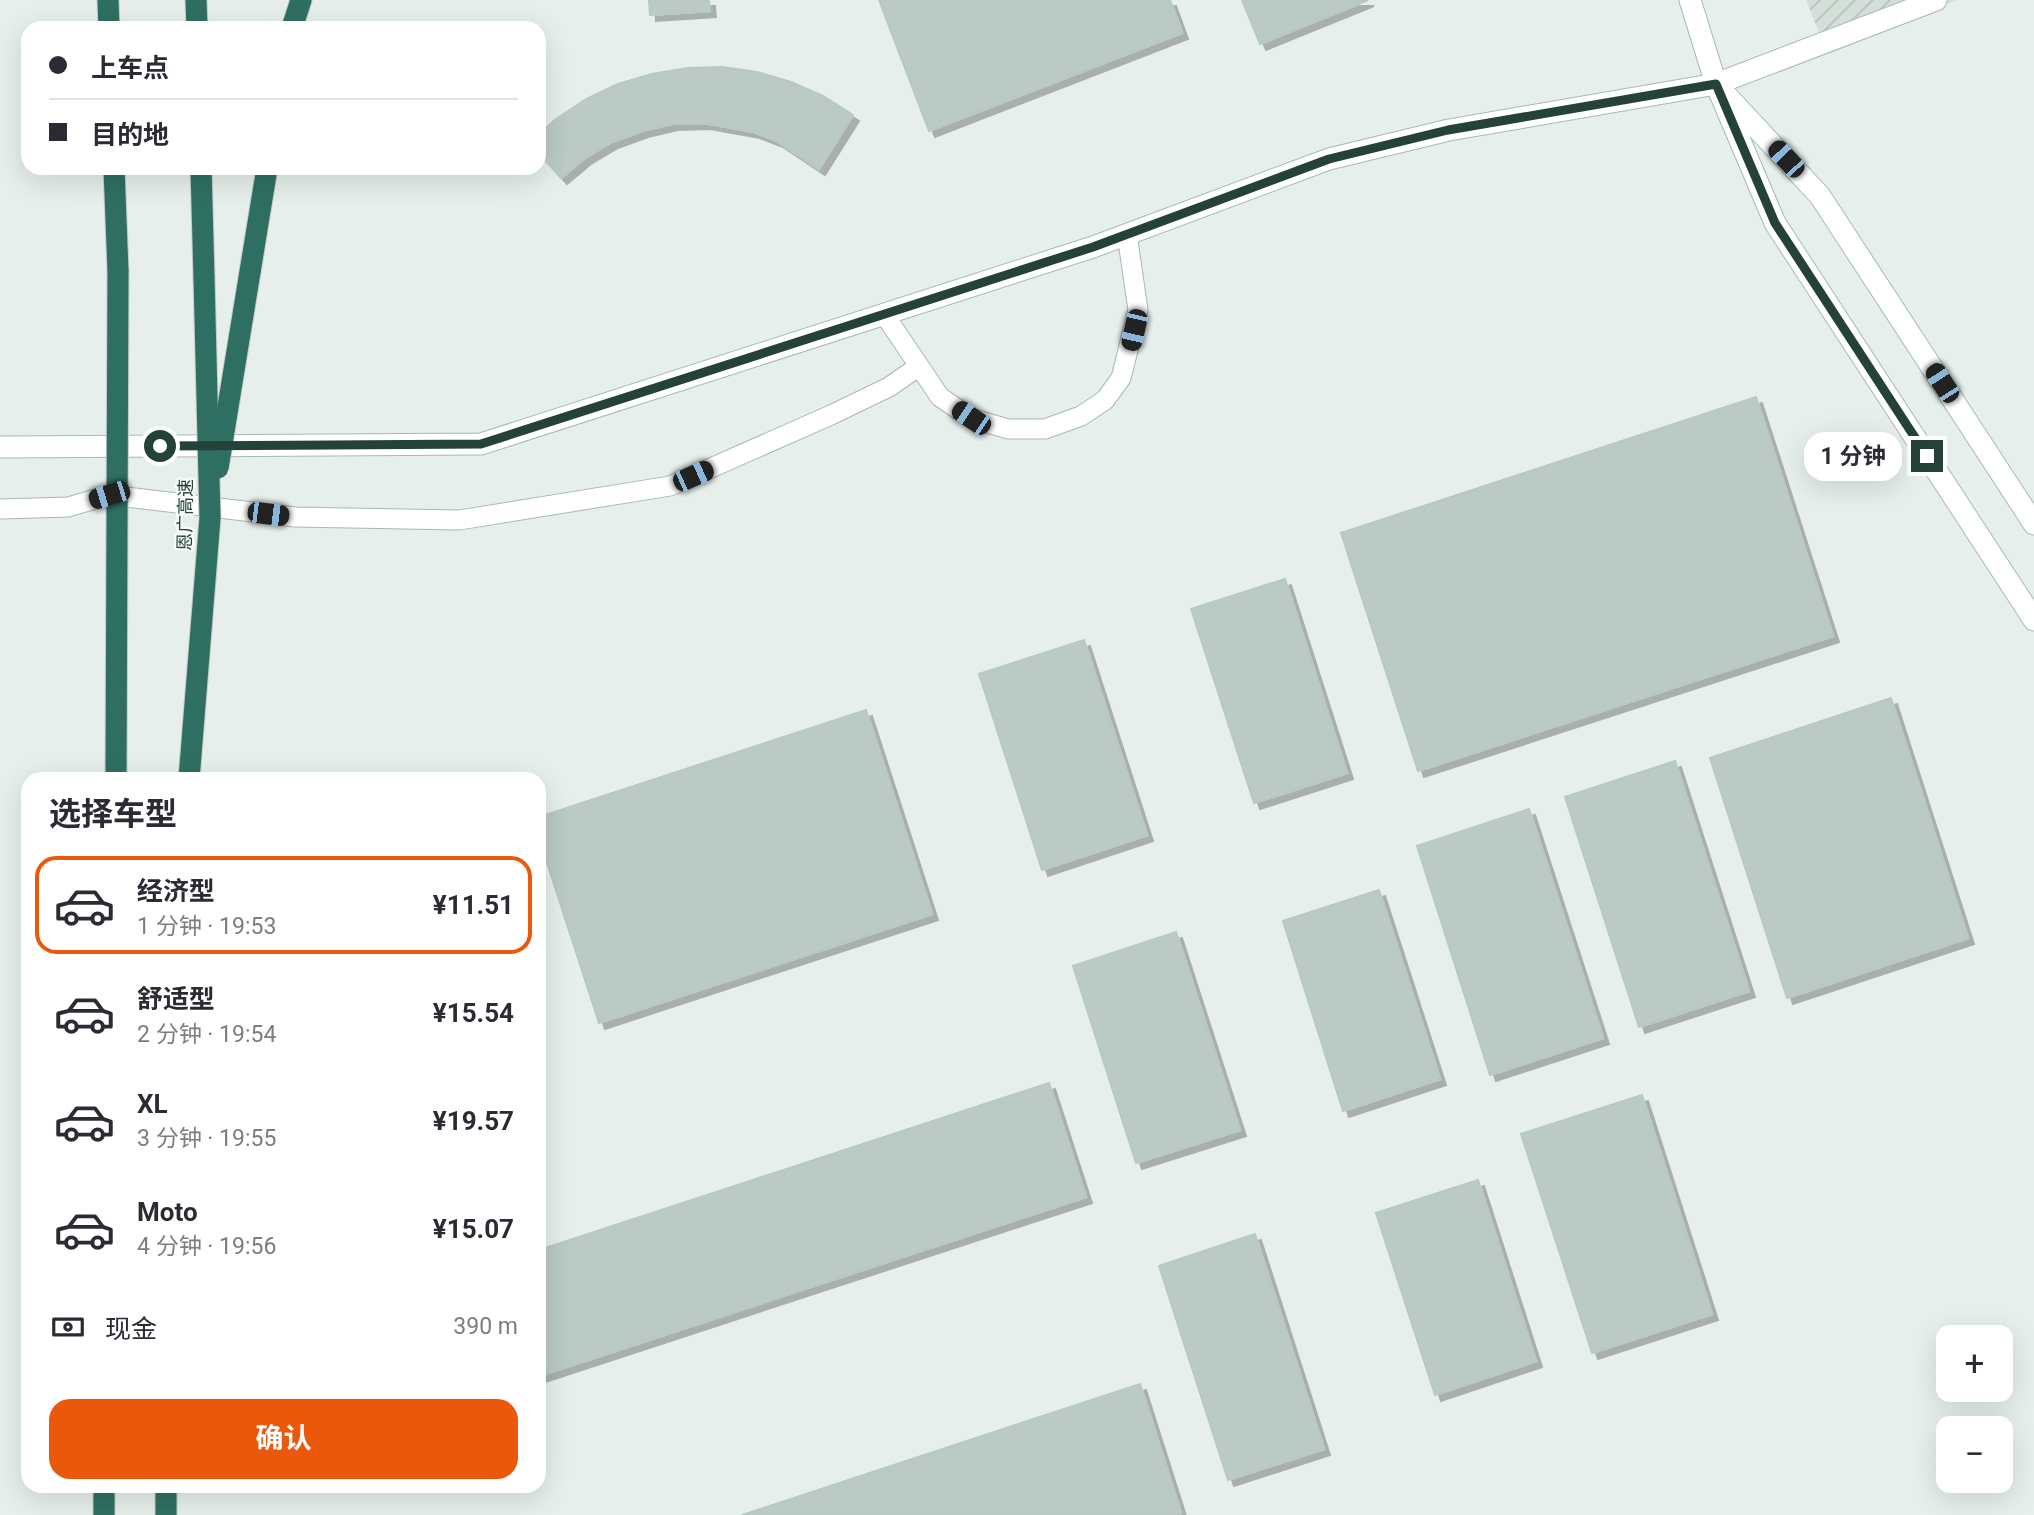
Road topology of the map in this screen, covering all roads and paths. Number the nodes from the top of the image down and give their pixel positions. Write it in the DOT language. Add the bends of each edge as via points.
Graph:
graph roads {
  1 [pos="108,0"];
  2 [pos="196,0"];
  3 [pos="301,0"];
  4 [pos="1690,0"];
  5 [pos="1936,0"];
  6 [pos="109,21"];
  7 [pos="197,21"];
  8 [pos="294,21"];
  9 [pos="1716,84"];
  10 [pos="114,175"];
  11 [pos="201,175"];
  12 [pos="266,175"];
  13 [pos="1127,234"];
  14 [pos="884,314"];
  15 [pos="918,367"];
  16 [pos="0,447"];
  17 [pos="0,509"];
  18 [pos="210,518"];
  19 [pos="2034,524"];
  20 [pos="2034,620"];
  21 [pos="116,772"];
  22 [pos="190,772"];
  23 [pos="104,1493"];
  24 [pos="166,1493"];
  25 [pos="104,1515"];
  26 [pos="166,1515"];
  1 -- 6 [label="highway"];
  2 -- 7 [label="highway"];
  3 -- 8 [label="highway"];
  4 -- 9 [label="street"];
  5 -- 9 [label="street"];
  9 -- 13 [label="street" via="1379,146 1329,159"];
  9 -- 19 [label="street" via="1820,196"];
  9 -- 20 [label="street" via="1775,223"];
  10 -- 21 [label="highway, bridge"];
  11 -- 18 [label="highway, 恩广高速, bridge"];
  12 -- 18 [label="highway, bridge"];
  13 -- 14 [label="street"];
  13 -- 15 [label="lane" via="1138,310 1129,351 1121,378 1105,400 1081,416 1045,429 1008,429 971,418 940,397"];
  14 -- 15 [label="lane"];
  14 -- 16 [label="street" via="481,444"];
  15 -- 17 [label="lane" via="889,387 831,415 670,486 459,520 295,517 109,495 68,507"];
  18 -- 22 [label="highway, 恩广高速, bridge"];
  23 -- 25 [label="highway"];
  24 -- 26 [label="highway"];
}
